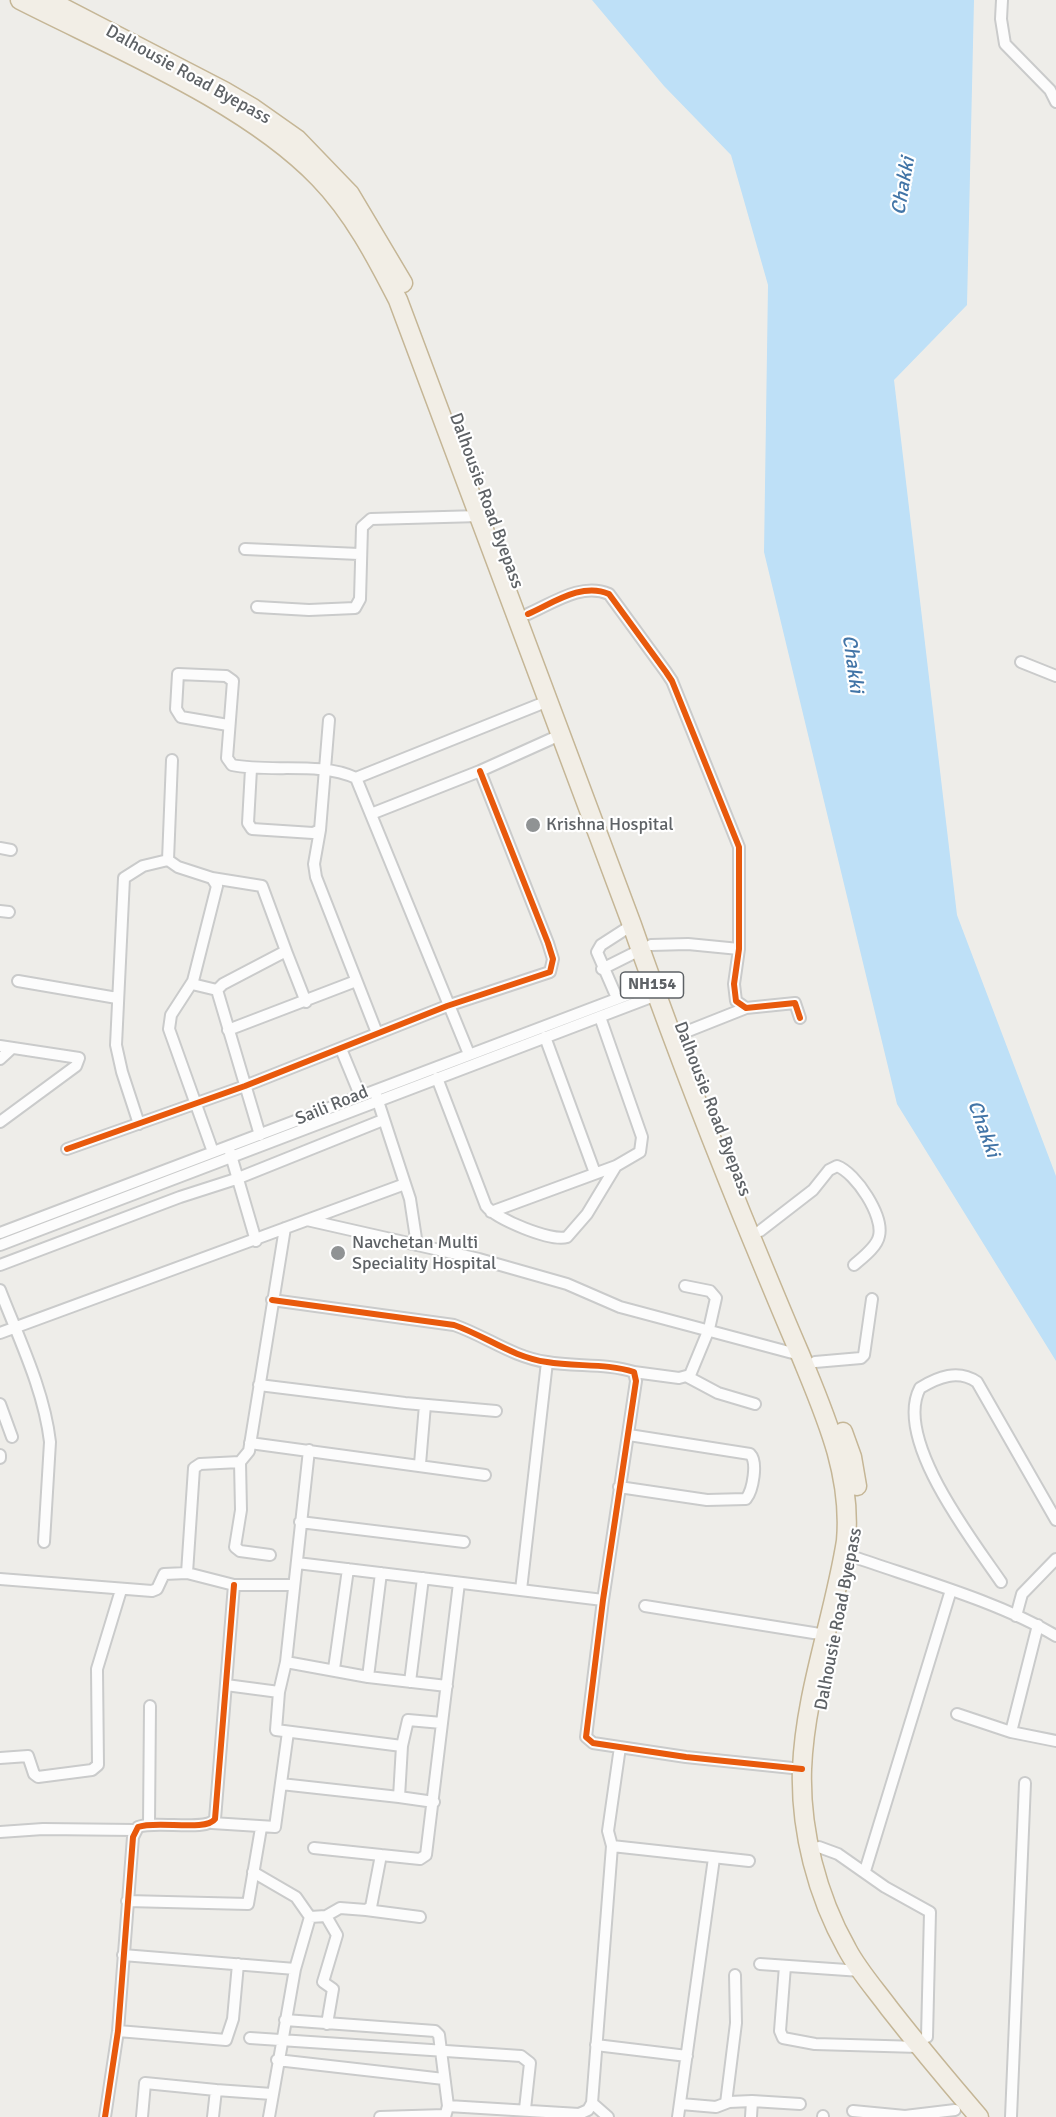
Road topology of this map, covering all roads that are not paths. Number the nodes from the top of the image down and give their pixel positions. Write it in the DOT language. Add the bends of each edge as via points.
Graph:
graph roads {
  1 [pos="20,0"];
  2 [pos="48,0"];
  3 [pos="1002,0"];
  4 [pos="1053,90"];
  5 [pos="1056,102"];
  6 [pos="480,516"];
  7 [pos="245,549"];
  8 [pos="359,554"];
  9 [pos="257,607"];
  10 [pos="528,615"];
  11 [pos="1021,662"];
  12 [pos="1056,676"];
  13 [pos="548,701"];
  14 [pos="329,720"];
  15 [pos="228,725"];
  16 [pos="560,735"];
  17 [pos="172,760"];
  18 [pos="251,769"];
  19 [pos="325,770"];
  20 [pos="480,771"];
  21 [pos="356,778"];
  22 [pos="371,814"];
  23 [pos="320,831"];
  24 [pos="168,860"];
  25 [pos="212,878"];
  26 [pos="632,925"];
  27 [pos="645,947"];
  28 [pos="739,950"];
  29 [pos="286,951"];
  30 [pos="602,969"];
  31 [pos="18,981"];
  32 [pos="356,981"];
  33 [pos="192,984"];
  34 [pos="660,988"];
  35 [pos="217,990"];
  36 [pos="117,998"];
  37 [pos="617,998"];
  38 [pos="306,1002"];
  39 [pos="447,1006"];
  40 [pos="746,1008"];
  41 [pos="600,1017"];
  42 [pos="800,1018"];
  43 [pos="228,1030"];
  44 [pos="377,1033"];
  45 [pos="683,1033"];
  46 [pos="546,1038"];
  47 [pos="0,1046"];
  48 [pos="12,1048"];
  49 [pos="341,1049"];
  50 [pos="469,1054"];
  51 [pos="0,1059"];
  52 [pos="437,1078"];
  53 [pos="245,1086"];
  54 [pos="375,1089"];
  55 [pos="360,1095"];
  56 [pos="377,1102"];
  57 [pos="195,1103"];
  58 [pos="383,1120"];
  59 [pos="0,1122"];
  60 [pos="139,1124"];
  61 [pos="260,1135"];
  62 [pos="228,1146"];
  63 [pos="67,1149"];
  64 [pos="213,1152"];
  65 [pos="232,1158"];
  66 [pos="616,1166"];
  67 [pos="595,1173"];
  68 [pos="236,1179"];
  69 [pos="405,1184"];
  70 [pos="491,1212"];
  71 [pos="307,1220"];
  72 [pos="285,1228"];
  73 [pos="760,1231"];
  74 [pos="0,1233"];
  75 [pos="256,1241"];
  76 [pos="0,1245"];
  77 [pos="417,1245"];
  78 [pos="0,1265"];
  79 [pos="854,1265"];
  80 [pos="685,1286"];
  81 [pos="0,1290"];
  82 [pos="872,1299"];
  83 [pos="272,1300"];
  84 [pos="15,1327"];
  85 [pos="709,1329"];
  86 [pos="0,1333"];
  87 [pos="808,1358"];
  88 [pos="547,1362"];
  89 [pos="634,1372"];
  90 [pos="688,1377"];
  91 [pos="259,1385"];
  92 [pos="0,1404"];
  93 [pos="755,1404"];
  94 [pos="425,1405"];
  95 [pos="496,1410"];
  96 [pos="629,1435"];
  97 [pos="12,1437"];
  98 [pos="250,1443"];
  99 [pos="309,1450"];
  100 [pos="240,1462"];
  101 [pos="420,1464"];
  102 [pos="485,1475"];
  103 [pos="620,1487"];
  104 [pos="1056,1521"];
  105 [pos="300,1522"];
  106 [pos="44,1542"];
  107 [pos="464,1542"];
  108 [pos="270,1555"];
  109 [pos="855,1557"];
  110 [pos="1056,1559"];
  111 [pos="297,1563"];
  112 [pos="348,1569"];
  113 [pos="187,1573"];
  114 [pos="381,1573"];
  115 [pos="423,1578"];
  116 [pos="0,1579"];
  117 [pos="1001,1582"];
  118 [pos="459,1583"];
  119 [pos="294,1585"];
  120 [pos="234,1586"];
  121 [pos="121,1590"];
  122 [pos="521,1590"];
  123 [pos="951,1590"];
  124 [pos="603,1600"];
  125 [pos="645,1606"];
  126 [pos="1016,1616"];
  127 [pos="1038,1625"];
  128 [pos="826,1635"];
  129 [pos="1056,1636"];
  130 [pos="286,1662"];
  131 [pos="334,1669"];
  132 [pos="368,1677"];
  133 [pos="411,1682"];
  134 [pos="226,1685"];
  135 [pos="447,1686"];
  136 [pos="279,1692"];
  137 [pos="150,1706"];
  138 [pos="957,1714"];
  139 [pos="442,1723"];
  140 [pos="288,1732"];
  141 [pos="1011,1732"];
  142 [pos="1056,1741"];
  143 [pos="402,1746"];
  144 [pos="620,1747"];
  145 [pos="0,1758"];
  146 [pos="802,1769"];
  147 [pos="1025,1783"];
  148 [pos="281,1784"];
  149 [pos="399,1797"];
  150 [pos="434,1802"];
  151 [pos="212,1823"];
  152 [pos="150,1824"];
  153 [pos="261,1828"];
  154 [pos="135,1830"];
  155 [pos="0,1832"];
  156 [pos="612,1846"];
  157 [pos="819,1846"];
  158 [pos="314,1848"];
  159 [pos="381,1855"];
  160 [pos="714,1858"];
  161 [pos="749,1861"];
  162 [pos="865,1870"];
  163 [pos="253,1872"];
  164 [pos="126,1901"];
  165 [pos="366,1910"];
  166 [pos="326,1916"];
  167 [pos="310,1917"];
  168 [pos="420,1917"];
  169 [pos="123,1955"];
  170 [pos="238,1964"];
  171 [pos="760,1964"];
  172 [pos="784,1966"];
  173 [pos="295,1969"];
  174 [pos="861,1971"];
  175 [pos="735,1975"];
  176 [pos="285,2020"];
  177 [pos="327,2024"];
  178 [pos="118,2031"];
  179 [pos="250,2038"];
  180 [pos="280,2041"];
  181 [pos="923,2042"];
  182 [pos="596,2045"];
  183 [pos="440,2050"];
  184 [pos="687,2056"];
  185 [pos="277,2060"];
  186 [pos="945,2078"];
  187 [pos="444,2079"];
  188 [pos="216,2090"];
  189 [pos="272,2094"];
  190 [pos="752,2101"];
  191 [pos="591,2103"];
  192 [pos="681,2104"];
  193 [pos="800,2104"];
  194 [pos="525,2109"];
  195 [pos="719,2109"];
  196 [pos="853,2111"];
  197 [pos="446,2113"];
  198 [pos="955,2114"];
  199 [pos="556,2115"];
  200 [pos="105,2117"];
  201 [pos="142,2117"];
  202 [pos="213,2117"];
  203 [pos="268,2117"];
  204 [pos="380,2117"];
  205 [pos="608,2117"];
  206 [pos="678,2117"];
  207 [pos="751,2117"];
  208 [pos="905,2117"];
  209 [pos="979,2117"];
  210 [pos="993,2117"];
  211 [pos="1011,2117"];
  1 -- 6 [label="highway, NH154" via="234,112 291,151 320,178 360,230 398,300"];
  2 -- 10 [label="highway, Dalhousie Road Byepass / NH154" via="253,108 297,139 350,194 390,257 412,304"];
  3 -- 4 [label="street" via="1000,19 1005,44"];
  4 -- 5 [label="street"];
  6 -- 8 [label="street" via="371,519 362,527"];
  6 -- 13 [label="highway, NH154"];
  7 -- 8 [label="street"];
  8 -- 9 [label="street" via="360,599 355,608"];
  10 -- 27 [label="highway, Dalhousie Road Byepass / NH154"];
  10 -- 28 [label="street" via="580,591 601,590 609,594 672,681 736,835 740,863"];
  11 -- 12 [label="street"];
  13 -- 16 [label="highway, NH154"];
  13 -- 21 [label="street"];
  14 -- 19 [label="street"];
  15 -- 15 [label="street" via="234,686 231,678 178,674 176,709 181,717"];
  15 -- 18 [label="street" via="229,764"];
  16 -- 20 [label="street"];
  16 -- 26 [label="highway, NH154"];
  17 -- 24 [label="street"];
  18 -- 19 [label="street"];
  18 -- 23 [label="street" via="248,823 252,829"];
  19 -- 21 [label="street"];
  19 -- 23 [label="street"];
  20 -- 22 [label="street"];
  20 -- 39 [label="street" via="548,943 553,967 545,975"];
  21 -- 22 [label="street"];
  22 -- 39 [label="street"];
  23 -- 32 [label="street" via="314,870"];
  24 -- 25 [label="street"];
  24 -- 36 [label="street" via="143,866 124,878"];
  25 -- 29 [label="street" via="262,886"];
  25 -- 33 [label="street" via="216,891"];
  26 -- 27 [label="highway, NH154"];
  26 -- 30 [label="street" via="598,947"];
  27 -- 28 [label="street" via="688,944"];
  27 -- 30 [label="street"];
  27 -- 34 [label="highway, Dalhousie Road Byepass / NH154"];
  28 -- 40 [label="street" via="735,995 741,1007"];
  29 -- 35 [label="street"];
  29 -- 38 [label="street"];
  30 -- 37 [label="street"];
  31 -- 36 [label="street"];
  32 -- 38 [label="street"];
  32 -- 44 [label="street"];
  33 -- 35 [label="street"];
  33 -- 57 [label="street" via="171,1015 170,1029"];
  34 -- 37 [label="street, Saili Road"];
  34 -- 41 [label="street"];
  34 -- 45 [label="highway, Dalhousie Road Byepass / NH154"];
  34 -- 87 [label="highway, NH154"];
  35 -- 43 [label="street"];
  36 -- 60 [label="street" via="118,1058"];
  37 -- 50 [label="street, Saili Road"];
  38 -- 43 [label="street"];
  39 -- 44 [label="street"];
  39 -- 50 [label="street"];
  40 -- 42 [label="street" via="795,1003"];
  40 -- 45 [label="street"];
  41 -- 46 [label="street"];
  41 -- 66 [label="street" via="642,1137 640,1152"];
  43 -- 53 [label="street"];
  44 -- 49 [label="street"];
  45 -- 73 [label="highway, Dalhousie Road Byepass / NH154"];
  46 -- 52 [label="street"];
  46 -- 67 [label="street"];
  47 -- 48 [label="street"];
  48 -- 51 [label="street"];
  48 -- 59 [label="street" via="79,1058 78,1063"];
  49 -- 53 [label="street"];
  49 -- 55 [label="street"];
  50 -- 54 [label="street, Saili Road"];
  52 -- 56 [label="street"];
  52 -- 70 [label="street"];
  53 -- 57 [label="street"];
  53 -- 61 [label="street"];
  54 -- 55 [label="street, Saili Road"];
  54 -- 56 [label="street"];
  55 -- 61 [label="street, Saili Road"];
  56 -- 58 [label="street"];
  56 -- 65 [label="street"];
  57 -- 60 [label="street"];
  57 -- 64 [label="street"];
  58 -- 68 [label="street"];
  58 -- 69 [label="street"];
  60 -- 63 [label="street"];
  61 -- 62 [label="street, Saili Road"];
  62 -- 64 [label="street, Saili Road"];
  62 -- 65 [label="street"];
  64 -- 74 [label="street, Saili Road"];
  65 -- 68 [label="street"];
  65 -- 76 [label="street"];
  66 -- 67 [label="street"];
  66 -- 70 [label="street" via="587,1214 567,1237 554,1238"];
  67 -- 70 [label="street"];
  68 -- 75 [label="street"];
  68 -- 78 [label="street"];
  69 -- 71 [label="street"];
  69 -- 77 [label="street"];
  71 -- 72 [label="street"];
  71 -- 77 [label="street"];
  72 -- 75 [label="street"];
  72 -- 83 [label="street"];
  73 -- 79 [label="street" via="813,1190 829,1170 843,1168 871,1203 879,1230 877,1240"];
  73 -- 87 [label="highway, Dalhousie Road Byepass / NH154"];
  75 -- 84 [label="street"];
  77 -- 85 [label="street" via="567,1284 620,1307"];
  80 -- 85 [label="street" via="714,1293 716,1304"];
  81 -- 84 [label="street"];
  82 -- 87 [label="street" via="861,1358"];
  83 -- 88 [label="street" via="454,1325 513,1354"];
  83 -- 91 [label="street"];
  84 -- 86 [label="street"];
  84 -- 106 [label="street" via="49,1429"];
  85 -- 87 [label="street"];
  85 -- 90 [label="street"];
  87 -- 109 [label="highway, Dalhousie Road Byepass / NH154" via="852,1457 860,1519"];
  87 -- 128 [label="highway, NH154" via="833,1435 848,1500 846,1541"];
  88 -- 89 [label="street"];
  88 -- 122 [label="street"];
  89 -- 90 [label="street"];
  89 -- 96 [label="street"];
  90 -- 93 [label="street" via="718,1393"];
  91 -- 94 [label="street"];
  91 -- 98 [label="street"];
  92 -- 97 [label="street"];
  94 -- 95 [label="street"];
  94 -- 101 [label="street"];
  96 -- 103 [label="street"];
  96 -- 103 [label="street" via="750,1454 754,1461 751,1490 746,1499 707,1500"];
  98 -- 99 [label="street"];
  98 -- 100 [label="street"];
  99 -- 101 [label="street"];
  99 -- 105 [label="street"];
  100 -- 108 [label="street" via="241,1510 235,1548"];
  100 -- 113 [label="street" via="200,1464 194,1468"];
  101 -- 102 [label="street"];
  103 -- 124 [label="street"];
  104 -- 117 [label="street" via="977,1382 956,1374 920,1388 915,1421 923,1451 940,1490"];
  105 -- 107 [label="street"];
  105 -- 111 [label="street"];
  109 -- 123 [label="street"];
  109 -- 157 [label="highway, Dalhousie Road Byepass / NH154" via="815,1749 813,1811"];
  110 -- 126 [label="street" via="1022,1594"];
  111 -- 112 [label="street"];
  111 -- 119 [label="street"];
  112 -- 114 [label="street"];
  112 -- 131 [label="street"];
  113 -- 120 [label="street"];
  113 -- 121 [label="street" via="164,1574 155,1590"];
  114 -- 115 [label="street"];
  114 -- 132 [label="street"];
  115 -- 118 [label="street"];
  115 -- 133 [label="street"];
  116 -- 121 [label="street"];
  118 -- 122 [label="street"];
  118 -- 135 [label="street"];
  119 -- 120 [label="street"];
  119 -- 130 [label="street"];
  120 -- 134 [label="street"];
  121 -- 145 [label="street" via="97,1669 98,1765 92,1770 38,1777 27,1755"];
  122 -- 124 [label="street"];
  123 -- 126 [label="street"];
  123 -- 162 [label="street"];
  124 -- 144 [label="street" via="586,1737 593,1743"];
  125 -- 128 [label="street"];
  126 -- 127 [label="street"];
  127 -- 129 [label="street"];
  127 -- 141 [label="street"];
  128 -- 146 [label="highway, NH154"];
  130 -- 131 [label="street"];
  130 -- 136 [label="street"];
  131 -- 132 [label="street"];
  132 -- 133 [label="street"];
  133 -- 135 [label="street"];
  134 -- 136 [label="street"];
  134 -- 151 [label="street" via="216,1814"];
  135 -- 139 [label="street"];
  136 -- 140 [label="street" via="274,1728"];
  137 -- 152 [label="street"];
  138 -- 141 [label="street"];
  139 -- 143 [label="street" via="408,1720"];
  139 -- 150 [label="street"];
  140 -- 143 [label="street"];
  140 -- 148 [label="street"];
  141 -- 142 [label="street"];
  143 -- 149 [label="street"];
  144 -- 146 [label="street"];
  144 -- 156 [label="street" via="608,1831"];
  146 -- 174 [label="highway, NH154" via="804,1811 817,1875 836,1927"];
  147 -- 211 [label="street"];
  148 -- 149 [label="street"];
  148 -- 153 [label="street" via="275,1827"];
  149 -- 150 [label="street"];
  150 -- 159 [label="street" via="424,1857"];
  151 -- 152 [label="street"];
  151 -- 153 [label="street"];
  152 -- 154 [label="street"];
  153 -- 163 [label="street"];
  154 -- 155 [label="street"];
  154 -- 164 [label="street"];
  156 -- 160 [label="street"];
  156 -- 182 [label="street"];
  157 -- 162 [label="street"];
  157 -- 181 [label="highway, Dalhousie Road Byepass / NH154" via="831,1888 852,1935"];
  158 -- 159 [label="street"];
  159 -- 165 [label="street" via="371,1907"];
  160 -- 161 [label="street"];
  160 -- 184 [label="street"];
  162 -- 181 [label="street" via="885,1887 930,1912"];
  163 -- 164 [label="street" via="248,1904"];
  163 -- 167 [label="street" via="296,1897"];
  164 -- 169 [label="street"];
  165 -- 166 [label="street" via="340,1908"];
  165 -- 168 [label="street"];
  166 -- 167 [label="street"];
  166 -- 177 [label="street" via="337,1935 323,1982 333,1989"];
  167 -- 173 [label="street"];
  169 -- 170 [label="street"];
  169 -- 178 [label="street"];
  170 -- 173 [label="street"];
  170 -- 178 [label="street" via="233,2019 226,2040"];
  171 -- 172 [label="street"];
  172 -- 174 [label="street"];
  172 -- 181 [label="street" via="780,2031 783,2038 815,2044"];
  173 -- 176 [label="street"];
  174 -- 181 [label="highway, NH154"];
  175 -- 195 [label="street" via="736,2023"];
  176 -- 177 [label="street"];
  176 -- 180 [label="street"];
  177 -- 183 [label="street" via="435,2031"];
  178 -- 200 [label="street"];
  179 -- 180 [label="street"];
  180 -- 183 [label="street"];
  180 -- 185 [label="street"];
  181 -- 186 [label="highway, NH154"];
  181 -- 210 [label="highway, Dalhousie Road Byepass / NH154"];
  182 -- 184 [label="street"];
  182 -- 191 [label="street"];
  183 -- 187 [label="street"];
  183 -- 194 [label="street" via="527,2058 530,2063"];
  184 -- 192 [label="street"];
  185 -- 187 [label="street"];
  185 -- 189 [label="street"];
  186 -- 198 [label="street"];
  186 -- 209 [label="highway, NH154"];
  187 -- 197 [label="street"];
  188 -- 189 [label="street"];
  188 -- 201 [label="street" via="145,2083"];
  188 -- 202 [label="street"];
  189 -- 203 [label="street"];
  190 -- 193 [label="street"];
  190 -- 195 [label="street"];
  190 -- 207 [label="street"];
  191 -- 199 [label="street" via="582,2114"];
  191 -- 205 [label="street"];
  192 -- 195 [label="street"];
  192 -- 206 [label="street"];
  194 -- 197 [label="street"];
  194 -- 199 [label="street"];
  196 -- 208 [label="street"];
  197 -- 204 [label="street"];
  198 -- 208 [label="street"];
}
